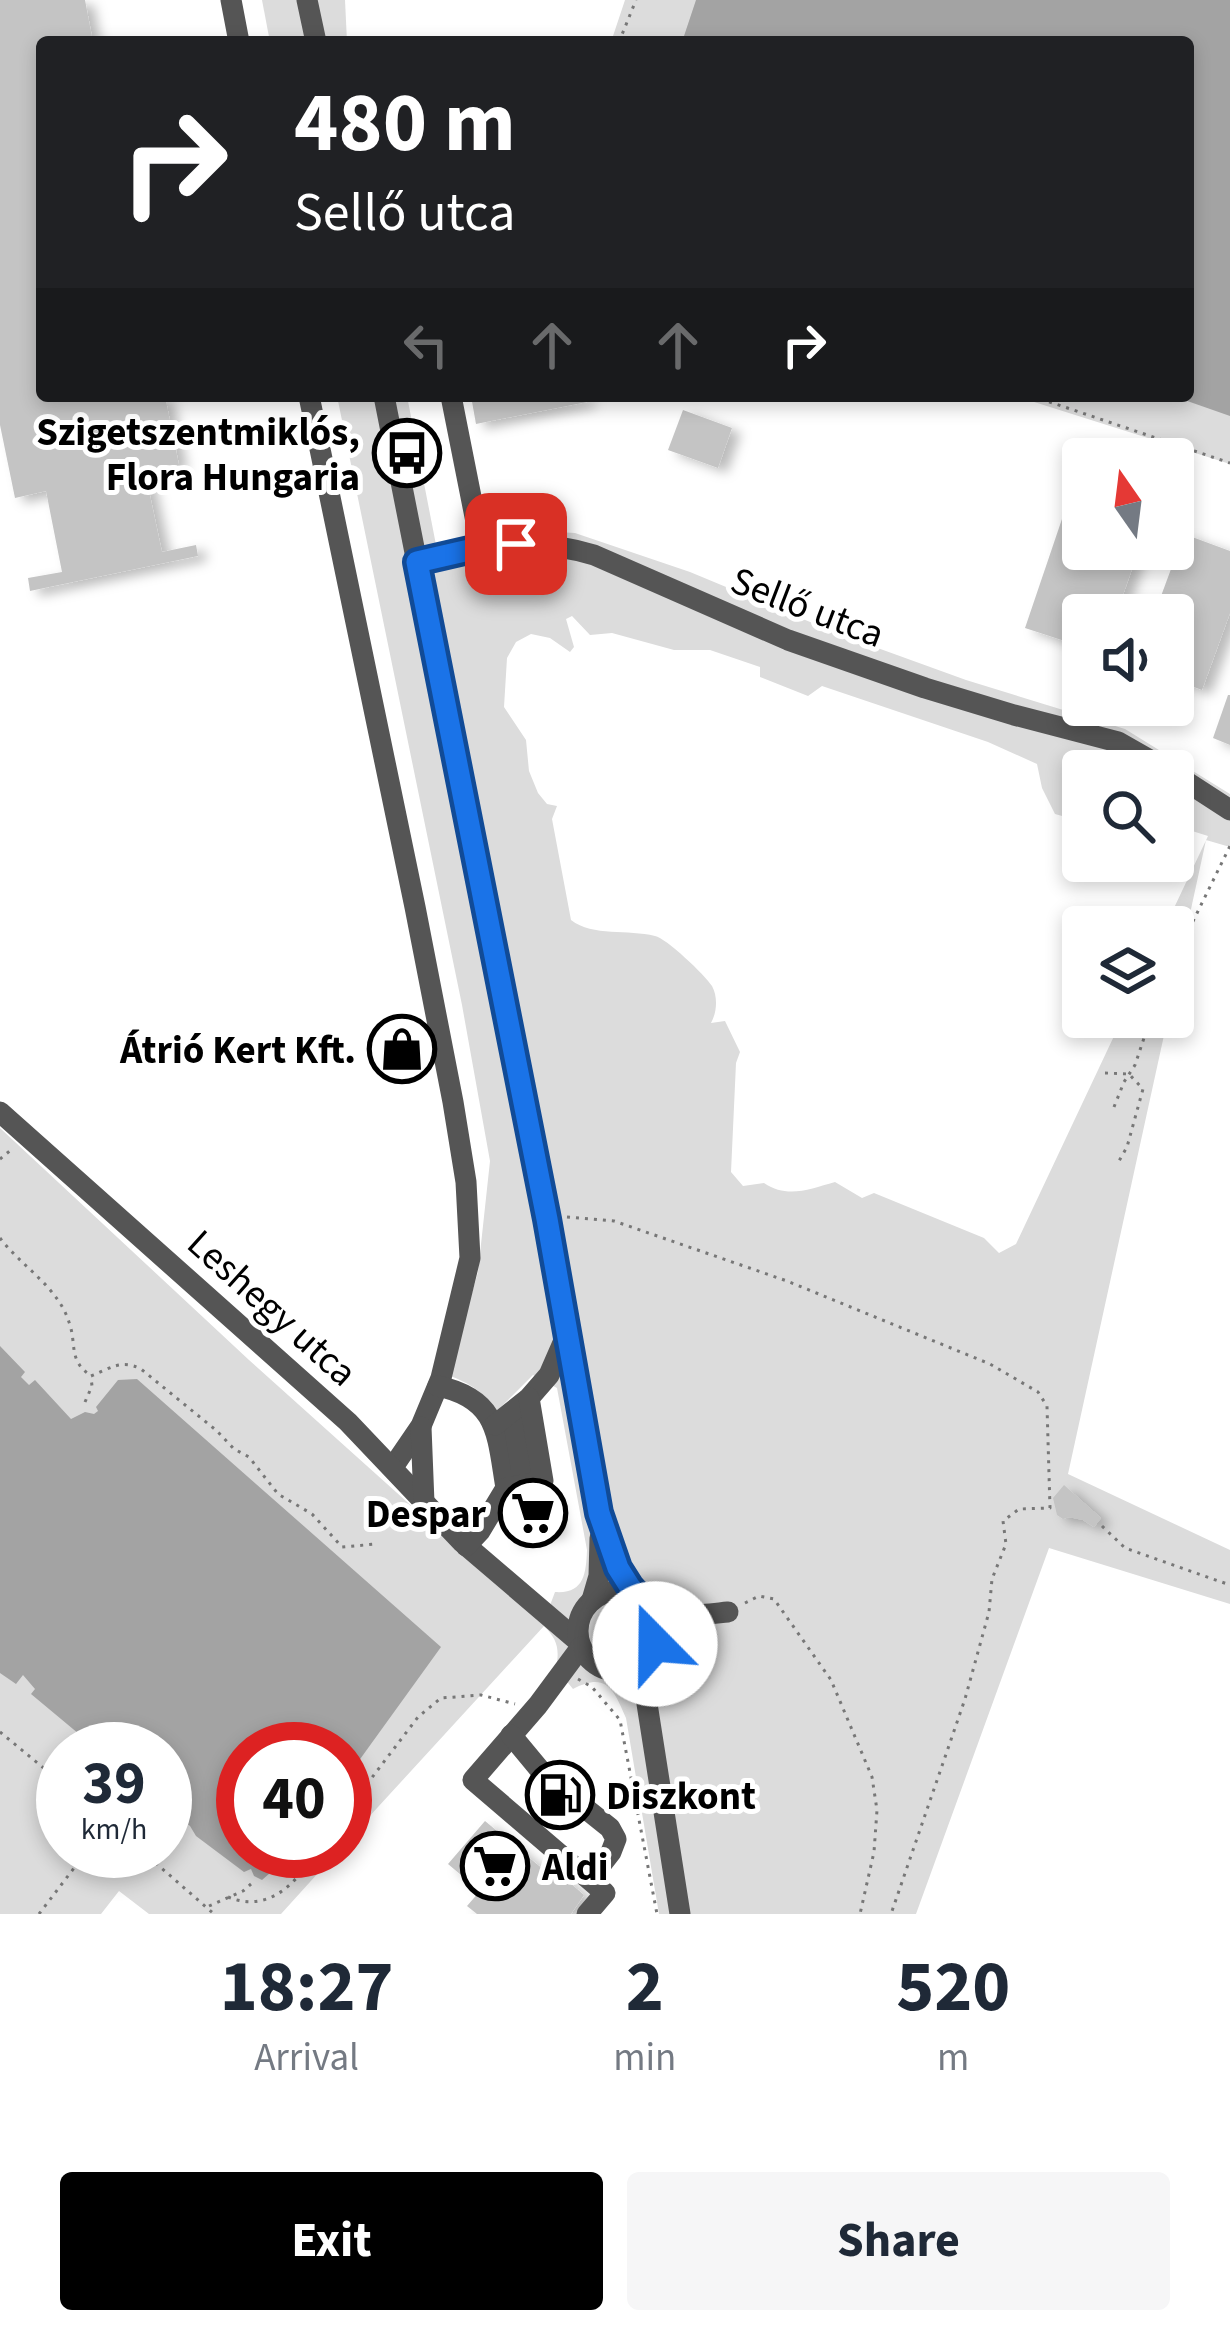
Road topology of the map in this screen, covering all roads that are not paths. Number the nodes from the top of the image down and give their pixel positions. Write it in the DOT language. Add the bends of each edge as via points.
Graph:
graph roads {
  1 [pos="231,0"];
  2 [pos="308,0"];
  3 [pos="238,36"];
  4 [pos="315,36"];
  5 [pos="311,402"];
  6 [pos="385,402"];
  7 [pos="452,402"];
  8 [pos="482,547"];
  9 [pos="417,562"];
  10 [pos="1132,750"];
  11 [pos="1194,787"];
  12 [pos="1230,810"];
  13 [pos="0,1112"];
  14 [pos="566,1335"];
  15 [pos="438,1386"];
  16 [pos="512,1412"];
  17 [pos="421,1426"];
  18 [pos="393,1467"];
  19 [pos="515,1486"];
  20 [pos="424,1503"];
  21 [pos="599,1513"];
  22 [pos="466,1546"];
  23 [pos="488,1566"];
  24 [pos="643,1601"];
  25 [pos="591,1602"];
  26 [pos="580,1645"];
  27 [pos="652,1649"];
  28 [pos="605,1669"];
  29 [pos="535,1708"];
  30 [pos="511,1735"];
  31 [pos="659,1785"];
  32 [pos="590,1880"];
  33 [pos="587,1914"];
  34 [pos="680,1914"];
  1 -- 3 [label="street"];
  2 -- 4 [label="street"];
  5 -- 15 [label="street" via="466,1182 470,1258"];
  6 -- 9 [label="street"];
  7 -- 8 [label="street"];
  8 -- 9 [label="street, Sellő utca"];
  8 -- 10 [label="street, Sellő utca" via="543,543 594,555 848,663"];
  9 -- 14 [label="street"];
  11 -- 12 [label="street, Sellő utca"];
  13 -- 18 [label="street, Leshegy utca"];
  14 -- 16 [label="street" via="549,1375"];
  14 -- 21 [label="street"];
  15 -- 16 [label="street"];
  15 -- 17 [label="street"];
  16 -- 19 [label="street"];
  16 -- 19 [label="street" via="544,1481"];
  17 -- 18 [label="street"];
  17 -- 20 [label="street"];
  18 -- 20 [label="street, Leshegy utca"];
  19 -- 22 [label="street"];
  20 -- 22 [label="street, Leshegy utca"];
  21 -- 24 [label="street" via="614,1559"];
  21 -- 25 [label="street"];
  22 -- 23 [label="street, Leshegy utca"];
  23 -- 25 [label="street, Leshegy utca" via="544,1603"];
  23 -- 26 [label="street, Leshegy utca"];
  24 -- 25 [label="street" via="614,1591"];
  24 -- 27 [label="street" via="656,1622"];
  24 -- 27 [label="street" via="684,1617 728,1612 685,1621"];
  25 -- 26 [label="street" via="578,1626"];
  26 -- 28 [label="street"];
  26 -- 29 [label="street"];
  27 -- 28 [label="street" via="634,1668"];
  27 -- 31 [label="street" via="645,1691"];
  28 -- 29 [label="street"];
  28 -- 31 [label="street" via="631,1695"];
  29 -- 30 [label="street"];
  30 -- 32 [label="street" via="616,1839"];
  30 -- 32 [label="street" via="473,1780"];
  31 -- 34 [label="street"];
  32 -- 33 [label="street" via="605,1893"];
}
